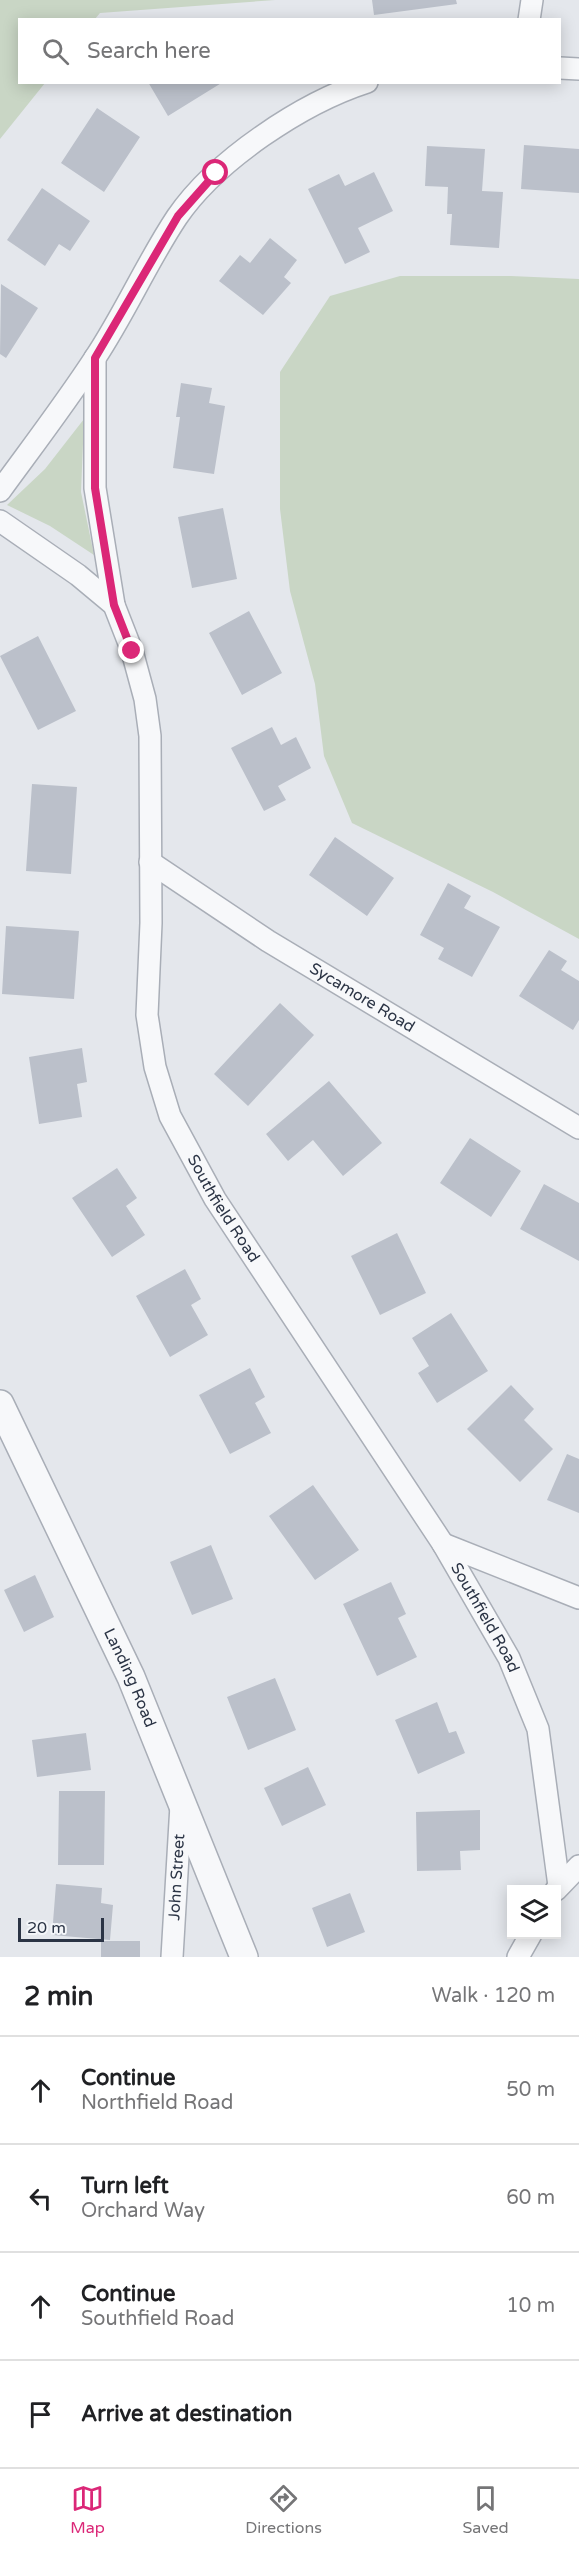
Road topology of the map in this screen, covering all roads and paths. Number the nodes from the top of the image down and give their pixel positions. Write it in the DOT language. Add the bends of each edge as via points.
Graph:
graph roads {
  1 [pos="532,0"];
  2 [pos="529,18"];
  3 [pos="561,68"];
  4 [pos="579,69"];
  5 [pos="361,84"];
  6 [pos="95,358"];
  7 [pos="0,492"];
  8 [pos="0,521"];
  9 [pos="114,605"];
  10 [pos="150,862"];
  11 [pos="579,1128"];
  12 [pos="0,1404"];
  13 [pos="443,1544"];
  14 [pos="579,1598"];
  15 [pos="181,1799"];
  16 [pos="579,1866"];
  17 [pos="557,1885"];
  18 [pos="560,1885"];
  19 [pos="529,1939"];
  20 [pos="172,1957"];
  21 [pos="244,1957"];
  22 [pos="518,1957"];
  1 -- 2 [label="street"];
  3 -- 4 [label="street"];
  5 -- 6 [label="street" via="277,125 216,173 178,216"];
  6 -- 7 [label="street"];
  6 -- 9 [label="street" via="95,488"];
  8 -- 9 [label="street, Southfield Road"];
  9 -- 10 [label="street, Southfield Road" via="132,651 150,736"];
  10 -- 11 [label="street, Sycamore Road" via="268,940"];
  10 -- 13 [label="street, Southfield Road" via="147,1015 155,1067 170,1116 215,1199"];
  12 -- 15 [label="street, Landing Road" via="130,1677"];
  13 -- 14 [label="street"];
  13 -- 17 [label="street, Southfield Road" via="508,1658 538,1729"];
  15 -- 20 [label="street, John Street"];
  15 -- 21 [label="street, Landing Road"];
  16 -- 18 [label="street"];
  19 -- 22 [label="street"];
}
